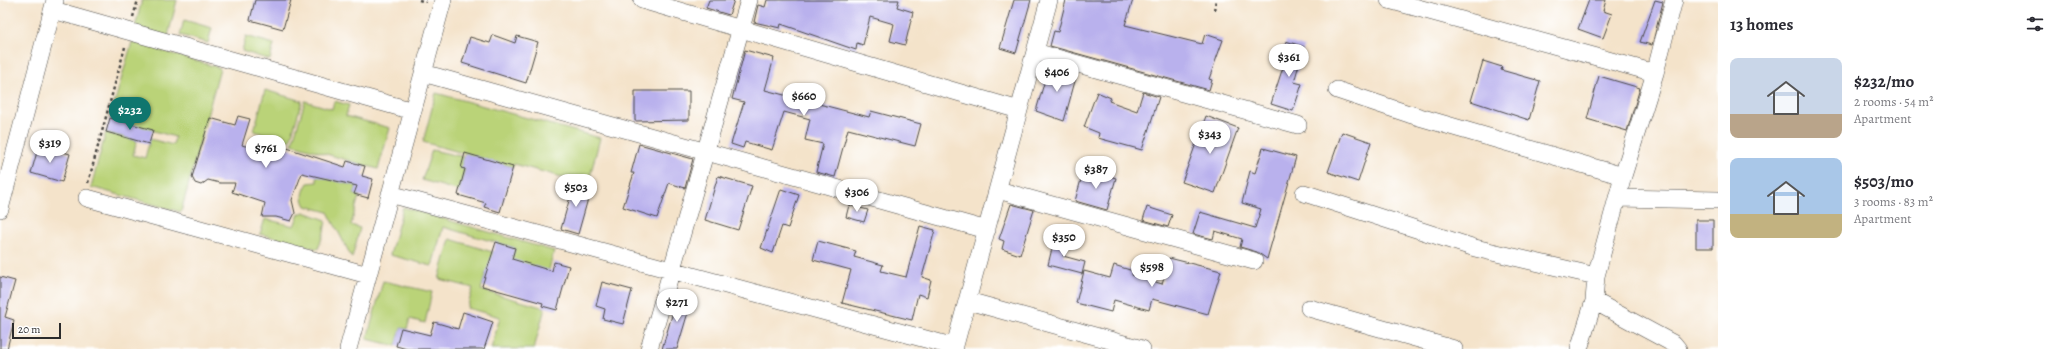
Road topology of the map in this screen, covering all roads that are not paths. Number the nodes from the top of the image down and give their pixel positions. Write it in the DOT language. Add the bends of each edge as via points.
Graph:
graph roads {
  1 [pos="443,0"];
  2 [pos="642,0"];
  3 [pos="749,0"];
  4 [pos="1049,0"];
  5 [pos="1388,0"];
  6 [pos="1674,0"];
  7 [pos="54,5"];
  8 [pos="741,29"];
  9 [pos="1035,52"];
  10 [pos="423,73"];
  11 [pos="1655,73"];
  12 [pos="1337,90"];
  13 [pos="1019,110"];
  14 [pos="413,111"];
  15 [pos="1298,125"];
  16 [pos="705,152"];
  17 [pos="1622,176"];
  18 [pos="998,190"];
  19 [pos="1304,193"];
  20 [pos="390,194"];
  21 [pos="87,198"];
  22 [pos="1617,198"];
  23 [pos="1718,200"];
  24 [pos="0,209"];
  25 [pos="987,230"];
  26 [pos="1254,261"];
  27 [pos="672,270"];
  28 [pos="368,275"];
  29 [pos="1596,276"];
  30 [pos="968,301"];
  31 [pos="1594,301"];
  32 [pos="1309,308"];
  33 [pos="955,348"];
  34 [pos="348,349"];
  35 [pos="649,349"];
  36 [pos="1142,349"];
  37 [pos="1454,349"];
  38 [pos="1579,349"];
  39 [pos="1678,349"];
  1 -- 10 [label="street"];
  2 -- 8 [label="street"];
  3 -- 8 [label="street"];
  4 -- 9 [label="street"];
  5 -- 11 [label="street"];
  6 -- 11 [label="street"];
  7 -- 14 [label="street" via="129,31"];
  7 -- 24 [label="street"];
  8 -- 13 [label="street"];
  8 -- 16 [label="street"];
  9 -- 13 [label="street"];
  9 -- 15 [label="street"];
  10 -- 14 [label="street"];
  10 -- 16 [label="street"];
  11 -- 17 [label="street"];
  12 -- 17 [label="street" via="1409,114"];
  13 -- 18 [label="street"];
  14 -- 20 [label="street"];
  16 -- 25 [label="street"];
  16 -- 27 [label="street"];
  17 -- 22 [label="street"];
  18 -- 25 [label="street"];
  18 -- 26 [label="street"];
  19 -- 29 [label="street" via="1475,248"];
  20 -- 27 [label="street"];
  20 -- 28 [label="street"];
  21 -- 28 [label="street"];
  22 -- 23 [label="street"];
  22 -- 29 [label="street"];
  25 -- 30 [label="street"];
  27 -- 33 [label="street"];
  27 -- 35 [label="street"];
  28 -- 34 [label="street"];
  29 -- 31 [label="street"];
  30 -- 33 [label="street"];
  30 -- 36 [label="street"];
  31 -- 38 [label="street"];
  31 -- 39 [label="street" via="1674,344"];
  32 -- 37 [label="street"];
}
